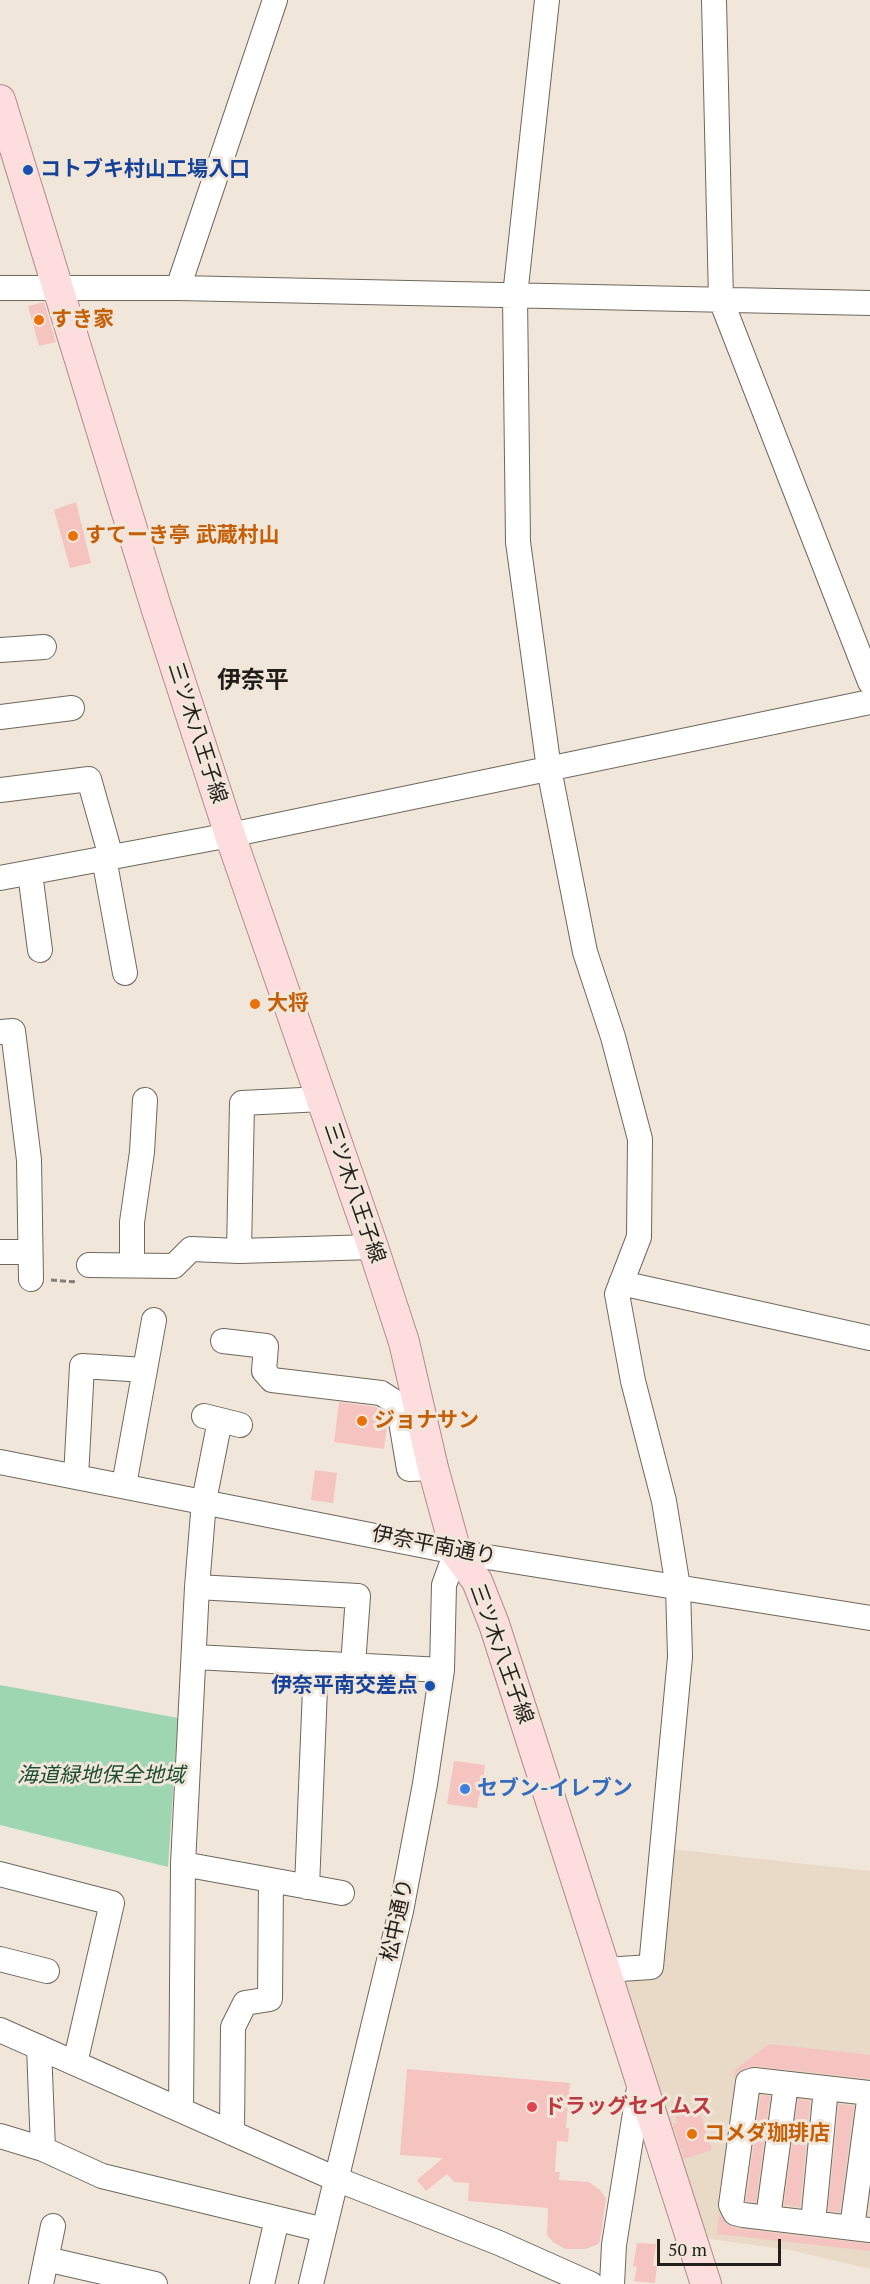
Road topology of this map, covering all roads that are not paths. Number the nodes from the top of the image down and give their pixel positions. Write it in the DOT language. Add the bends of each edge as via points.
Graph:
graph roads {
  1 [pos="275,0"];
  2 [pos="547,0"];
  3 [pos="714,0"];
  4 [pos="0,100"];
  5 [pos="57,286"];
  6 [pos="0,288"];
  7 [pos="178,288"];
  8 [pos="515,296"];
  9 [pos="721,300"];
  10 [pos="870,303"];
  11 [pos="44,647"];
  12 [pos="0,650"];
  13 [pos="870,682"];
  14 [pos="870,702"];
  15 [pos="72,708"];
  16 [pos="0,717"];
  17 [pos="549,769"];
  18 [pos="0,790"];
  19 [pos="230,835"];
  20 [pos="107,858"];
  21 [pos="30,873"];
  22 [pos="0,878"];
  23 [pos="40,950"];
  24 [pos="125,973"];
  25 [pos="0,1032"];
  26 [pos="143,1100"];
  27 [pos="322,1100"];
  28 [pos="373,1247"];
  29 [pos="238,1251"];
  30 [pos="0,1252"];
  31 [pos="30,1252"];
  32 [pos="89,1264"];
  33 [pos="132,1265"];
  34 [pos="31,1278"];
  35 [pos="621,1283"];
  36 [pos="154,1320"];
  37 [pos="870,1338"];
  38 [pos="223,1341"];
  39 [pos="145,1370"];
  40 [pos="221,1421"];
  41 [pos="0,1462"];
  42 [pos="433,1468"];
  43 [pos="76,1478"];
  44 [pos="124,1485"];
  45 [pos="204,1501"];
  46 [pos="456,1552"];
  47 [pos="197,1587"];
  48 [pos="678,1587"];
  49 [pos="870,1618"];
  50 [pos="195,1657"];
  51 [pos="316,1663"];
  52 [pos="353,1665"];
  53 [pos="442,1670"];
  54 [pos="183,1864"];
  55 [pos="0,1875"];
  56 [pos="271,1880"];
  57 [pos="307,1887"];
  58 [pos="342,1893"];
  59 [pos="0,1959"];
  60 [pos="605,1970"];
  61 [pos="46,1971"];
  62 [pos="0,2030"];
  63 [pos="39,2047"];
  64 [pos="75,2063"];
  65 [pos="640,2082"];
  66 [pos="786,2084"];
  67 [pos="826,2088"];
  68 [pos="870,2093"];
  69 [pos="181,2110"];
  70 [pos="232,2133"];
  71 [pos="0,2136"];
  72 [pos="43,2149"];
  73 [pos="336,2179"];
  74 [pos="768,2218"];
  75 [pos="277,2219"];
  76 [pos="813,2223"];
  77 [pos="53,2226"];
  78 [pos="861,2229"];
  79 [pos="324,2230"];
  80 [pos="46,2259"];
  81 [pos="41,2284"];
  82 [pos="155,2284"];
  83 [pos="262,2284"];
  84 [pos="311,2284"];
  85 [pos="591,2284"];
  86 [pos="612,2284"];
  87 [pos="706,2284"];
  1 -- 7 [label="street"];
  2 -- 8 [label="street"];
  3 -- 9 [label="street"];
  4 -- 5 [label="main road, 三ツ木八王子線"];
  5 -- 6 [label="street"];
  5 -- 7 [label="street"];
  5 -- 19 [label="main road, 三ツ木八王子線"];
  7 -- 8 [label="street"];
  8 -- 9 [label="street"];
  8 -- 17 [label="street" via="518,542"];
  9 -- 10 [label="street"];
  9 -- 13 [label="street"];
  11 -- 12 [label="street"];
  14 -- 17 [label="street"];
  15 -- 16 [label="street"];
  17 -- 19 [label="street"];
  17 -- 35 [label="street" via="585,952 614,1037 640,1139 639,1236"];
  18 -- 20 [label="street" via="89,779"];
  19 -- 20 [label="street"];
  19 -- 27 [label="main road, 三ツ木八王子線"];
  20 -- 21 [label="street"];
  20 -- 24 [label="street"];
  21 -- 22 [label="street"];
  21 -- 23 [label="street"];
  25 -- 31 [label="street" via="13,1030 29,1160"];
  26 -- 33 [label="street"];
  27 -- 28 [label="main road, 三ツ木八王子線"];
  27 -- 29 [label="street" via="242,1103"];
  28 -- 29 [label="street"];
  28 -- 42 [label="main road, 三ツ木八王子線" via="404,1342"];
  29 -- 33 [label="street" via="191,1249 174,1266"];
  30 -- 31 [label="street"];
  31 -- 34 [label="street"];
  32 -- 33 [label="street"];
  35 -- 37 [label="street"];
  35 -- 48 [label="street" via="618,1294 633,1381 664,1501"];
  36 -- 39 [label="street"];
  38 -- 42 [label="street" via="266,1346 264,1371 272,1380 381,1393 398,1404 409,1469"];
  39 -- 43 [label="street" via="82,1366"];
  39 -- 44 [label="street"];
  40 -- 45 [label="street"];
  41 -- 43 [label="street, 伊奈平南通り"];
  42 -- 46 [label="main road, 三ツ木八王子線"];
  43 -- 44 [label="street, 伊奈平南通り"];
  44 -- 45 [label="street, 伊奈平南通り"];
  45 -- 46 [label="street, 伊奈平南通り"];
  45 -- 47 [label="street"];
  46 -- 48 [label="street, 伊奈平南通り"];
  46 -- 53 [label="street, 松中通り" via="444,1585"];
  46 -- 60 [label="main road, 三ツ木八王子線" via="477,1581 494,1624"];
  47 -- 50 [label="street"];
  47 -- 52 [label="street" via="358,1596"];
  48 -- 49 [label="street, 伊奈平南通り"];
  48 -- 60 [label="street" via="680,1656 651,1966"];
  50 -- 51 [label="street"];
  50 -- 54 [label="street"];
  51 -- 52 [label="street"];
  51 -- 57 [label="street"];
  52 -- 53 [label="street"];
  53 -- 73 [label="street, 松中通り" via="401,1911"];
  54 -- 56 [label="street"];
  54 -- 69 [label="street"];
  55 -- 64 [label="street" via="112,1903"];
  56 -- 57 [label="street"];
  56 -- 70 [label="street" via="270,2000 245,2003 233,2027"];
  57 -- 58 [label="street"];
  59 -- 61 [label="street"];
  60 -- 65 [label="main road, 三ツ木八王子線"];
  62 -- 63 [label="street"];
  63 -- 64 [label="street"];
  63 -- 72 [label="street"];
  64 -- 69 [label="street"];
  65 -- 86 [label="street" via="614,2245"];
  65 -- 87 [label="main road, 三ツ木八王子線"];
  66 -- 67 [label="street"];
  66 -- 74 [label="street"];
  66 -- 74 [label="street" via="748,2082 731,2205 735,2213"];
  67 -- 68 [label="street"];
  67 -- 76 [label="street"];
  68 -- 78 [label="street"];
  69 -- 70 [label="street"];
  70 -- 73 [label="street"];
  71 -- 72 [label="street"];
  72 -- 75 [label="street" via="102,2176"];
  73 -- 79 [label="street, 松中通り"];
  73 -- 85 [label="street"];
  74 -- 76 [label="street"];
  75 -- 79 [label="street"];
  75 -- 83 [label="street"];
  76 -- 78 [label="street"];
  77 -- 80 [label="street"];
  79 -- 84 [label="street, 松中通り"];
  80 -- 81 [label="street"];
  80 -- 82 [label="street"];
}
